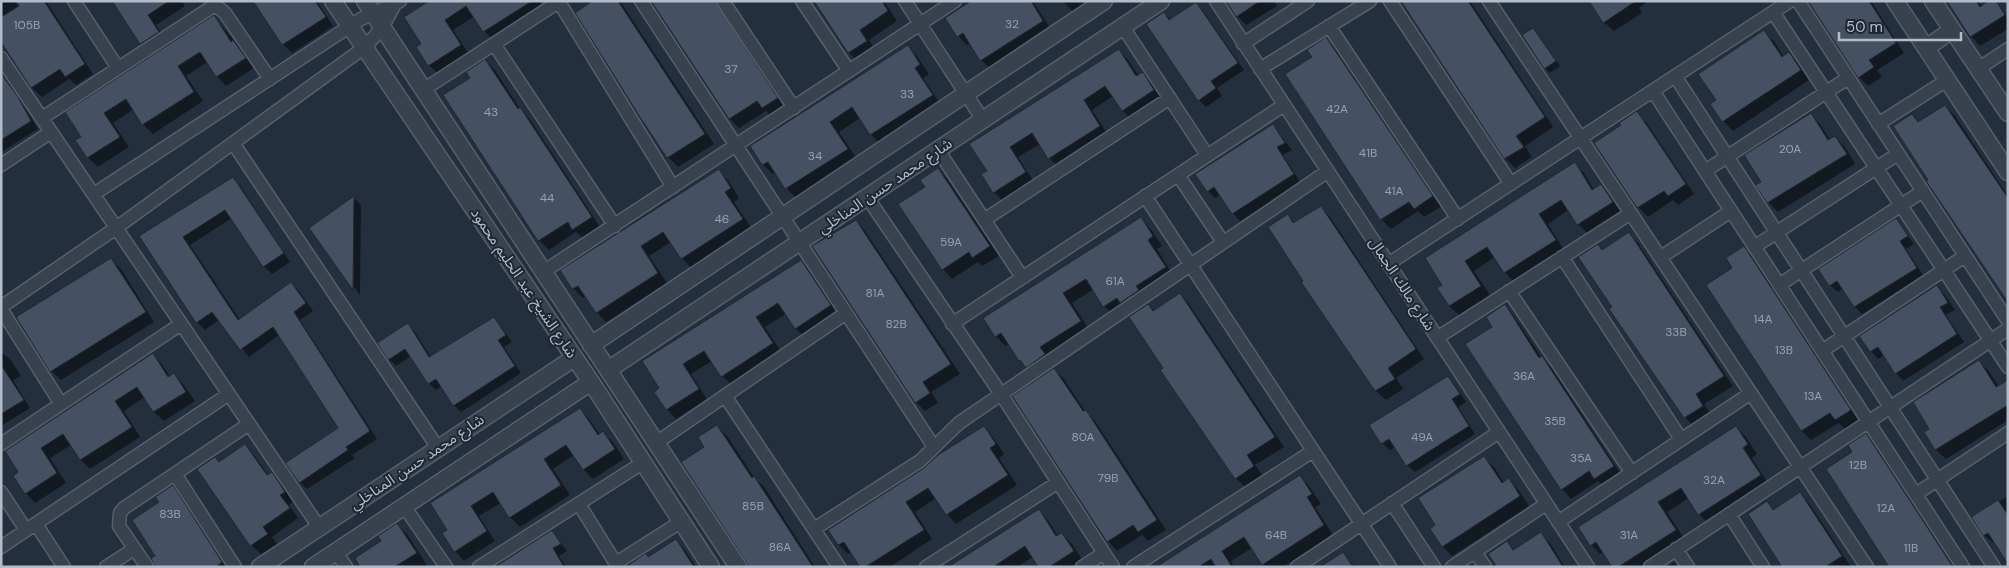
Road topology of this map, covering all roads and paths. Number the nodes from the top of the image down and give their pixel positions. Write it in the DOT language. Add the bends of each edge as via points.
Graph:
graph roads {
  1 [pos="74,1"];
  2 [pos="334,1"];
  3 [pos="641,1"];
  4 [pos="722,1"];
  5 [pos="802,1"];
  6 [pos="905,1"];
  7 [pos="955,1"];
  8 [pos="1104,1"];
  9 [pos="1161,1"];
  10 [pos="1216,1"];
  11 [pos="1308,1"];
  12 [pos="1370,1"];
  13 [pos="1390,1"];
  14 [pos="1489,1"];
  15 [pos="1790,1"];
  16 [pos="1798,1"];
  17 [pos="1894,1"];
  18 [pos="1933,1"];
  19 [pos="559,2"];
  20 [pos="214,3"];
  21 [pos="397,3"];
  22 [pos="369,7"];
  23 [pos="1773,12"];
  24 [pos="920,24"];
  25 [pos="351,26"];
  26 [pos="1329,26"];
  27 [pos="1123,27"];
  28 [pos="382,28"];
  29 [pos="1952,30"];
  30 [pos="494,44"];
  31 [pos="1243,44"];
  32 [pos="365,47"];
  33 [pos="1926,48"];
  34 [pos="2008,49"];
  35 [pos="1,58"];
  36 [pos="118,68"];
  37 [pos="1260,69"];
  38 [pos="1978,69"];
  39 [pos="849,71"];
  40 [pos="1675,76"];
  41 [pos="1848,78"];
  42 [pos="270,79"];
  43 [pos="1947,80"];
  44 [pos="423,90"];
  45 [pos="1653,91"];
  46 [pos="1826,92"];
  47 [pos="966,94"];
  48 [pos="1170,98"];
  49 [pos="1284,105"];
  50 [pos="794,108"];
  51 [pos="2008,114"];
  52 [pos="42,118"];
  53 [pos="983,120"];
  54 [pos="1878,124"];
  55 [pos="51,132"];
  56 [pos="1581,138"];
  57 [pos="233,143"];
  58 [pos="736,146"];
  59 [pos="938,150"];
  60 [pos="1898,154"];
  61 [pos="1207,155"];
  62 [pos="1727,156"];
  63 [pos="1,165"];
  64 [pos="1876,168"];
  65 [pos="1705,170"];
  66 [pos="1328,171"];
  67 [pos="2008,172"];
  68 [pos="1178,175"];
  69 [pos="1511,184"];
  70 [pos="673,187"];
  71 [pos="1923,191"];
  72 [pos="94,194"];
  73 [pos="1145,196"];
  74 [pos="867,197"];
  75 [pos="1901,206"];
  76 [pos="1731,212"];
  77 [pos="1631,213"];
  78 [pos="783,216"];
  79 [pos="1458,219"];
  80 [pos="984,220"];
  81 [pos="615,226"];
  82 [pos="116,228"];
  83 [pos="1776,232"];
  84 [pos="800,242"];
  85 [pos="1223,242"];
  86 [pos="1754,247"];
  87 [pos="1965,256"];
  88 [pos="1562,257"];
  89 [pos="1661,257"];
  90 [pos="1190,264"];
  91 [pos="1388,264"];
  92 [pos="1801,270"];
  93 [pos="1943,270"];
  94 [pos="543,272"];
  95 [pos="1022,277"];
  96 [pos="1779,285"];
  97 [pos="1510,291"];
  98 [pos="1,308"];
  99 [pos="846,313"];
  100 [pos="2008,321"];
  101 [pos="181,324"];
  102 [pos="952,324"];
  103 [pos="2008,329"];
  104 [pos="1844,336"];
  105 [pos="1437,338"];
  106 [pos="1990,340"];
  107 [pos="591,345"];
  108 [pos="1822,351"];
  109 [pos="574,358"];
  110 [pos="2008,367"];
  111 [pos="608,370"];
  112 [pos="591,382"];
  113 [pos="1751,393"];
  114 [pos="229,394"];
  115 [pos="1001,394"];
  116 [pos="725,396"];
  117 [pos="61,404"];
  118 [pos="1890,407"];
  119 [pos="1868,422"];
  120 [pos="249,424"];
  121 [pos="1499,432"];
  122 [pos="2008,433"];
  123 [pos="1681,439"];
  124 [pos="656,443"];
  125 [pos="1,444"];
  126 [pos="934,447"];
  127 [pos="438,448"];
  128 [pos="1313,451"];
  129 [pos="644,462"];
  130 [pos="1800,467"];
  131 [pos="1632,473"];
  132 [pos="175,474"];
  133 [pos="1937,480"];
  134 [pos="1057,482"];
  135 [pos="1,492"];
  136 [pos="1916,494"];
  137 [pos="1392,503"];
  138 [pos="579,504"];
  139 [pos="1546,504"];
  140 [pos="404,506"];
  141 [pos="1729,514"];
  142 [pos="682,521"];
  143 [pos="1558,522"];
  144 [pos="1361,524"];
  145 [pos="31,527"];
  146 [pos="319,527"];
  147 [pos="814,529"];
  148 [pos="1,547"];
  149 [pos="134,548"];
  150 [pos="1676,549"];
  151 [pos="336,552"];
  152 [pos="1475,552"];
  153 [pos="1104,553"];
  154 [pos="617,565"];
  155 [pos="64,567"];
  156 [pos="106,567"];
  157 [pos="147,567"];
  158 [pos="235,567"];
  159 [pos="260,567"];
  160 [pos="313,567"];
  161 [pos="346,567"];
  162 [pos="446,567"];
  163 [pos="480,567"];
  164 [pos="711,567"];
  165 [pos="738,567"];
  166 [pos="839,567"];
  167 [pos="926,567"];
  168 [pos="1082,567"];
  169 [pos="1113,567"];
  170 [pos="1133,567"];
  171 [pos="1297,567"];
  172 [pos="1390,567"];
  173 [pos="1434,567"];
  174 [pos="1452,567"];
  175 [pos="1485,567"];
  176 [pos="1588,567"];
  177 [pos="1650,567"];
  178 [pos="1688,567"];
  179 [pos="1763,567"];
  180 [pos="1867,567"];
  181 [pos="1962,567"];
  182 [pos="1994,567"];
  1 -- 36 [label="street"];
  2 -- 25 [label="street, شارع الشيخ عبد الحليم محمود"];
  3 -- 58 [label="street"];
  4 -- 50 [label="street"];
  5 -- 39 [label="street"];
  6 -- 24 [label="street"];
  7 -- 24 [label="street"];
  8 -- 47 [label="street, شارع محمد حسن المناخلي"];
  9 -- 27 [label="street, شارع محمد حسن المناخلي"];
  10 -- 31 [label="street, شارع مالك الجمال"];
  11 -- 31 [label="street"];
  12 -- 26 [label="street"];
  13 -- 69 [label="street"];
  14 -- 56 [label="street"];
  15 -- 23 [label="street"];
  16 -- 41 [label="street"];
  17 -- 33 [label="street"];
  18 -- 29 [label="street"];
  19 -- 30 [label="street"];
  19 -- 70 [label="street"];
  20 -- 36 [label="street"];
  20 -- 42 [label="street" via="225,12"];
  21 -- 22 [label="street"];
  21 -- 28 [label="street"];
  22 -- 25 [label="street"];
  22 -- 28 [label="street, شارع الشيخ عبد الحليم محمود"];
  23 -- 40 [label="street"];
  23 -- 46 [label="street"];
  24 -- 39 [label="street"];
  24 -- 47 [label="street"];
  25 -- 32 [label="street, شارع الشيخ عبد الحليم محمود"];
  25 -- 42 [label="street"];
  26 -- 37 [label="street"];
  26 -- 79 [label="street"];
  27 -- 48 [label="street"];
  27 -- 53 [label="street, شارع محمد حسن المناخلي"];
  28 -- 32 [label="street"];
  28 -- 44 [label="street, شارع الشيخ عبد الحليم محمود"];
  29 -- 33 [label="street"];
  29 -- 38 [label="street"];
  30 -- 44 [label="street"];
  30 -- 81 [label="street"];
  31 -- 37 [label="street, شارع مالك الجمال"];
  32 -- 57 [label="street"];
  32 -- 109 [label="street, شارع الشيخ عبد الحليم محمود"];
  33 -- 43 [label="street"];
  34 -- 38 [label="street"];
  35 -- 52 [label="street"];
  36 -- 52 [label="street"];
  37 -- 49 [label="street, شارع مالك الجمال"];
  38 -- 51 [label="street"];
  39 -- 50 [label="street"];
  40 -- 45 [label="street"];
  40 -- 62 [label="street"];
  41 -- 46 [label="street"];
  41 -- 54 [label="street"];
  42 -- 72 [label="street"];
  43 -- 54 [label="street"];
  43 -- 67 [label="street"];
  44 -- 94 [label="street, شارع الشيخ عبد الحليم محمود"];
  45 -- 56 [label="street"];
  45 -- 65 [label="street"];
  46 -- 62 [label="street"];
  46 -- 64 [label="street"];
  47 -- 53 [label="street"];
  47 -- 78 [label="street, شارع محمد حسن المناخلي"];
  48 -- 61 [label="street"];
  48 -- 80 [label="street"];
  49 -- 61 [label="street"];
  49 -- 66 [label="street, شارع مالك الجمال"];
  50 -- 58 [label="street"];
  52 -- 55 [label="street"];
  53 -- 59 [label="street, شارع محمد حسن المناخلي"];
  54 -- 60 [label="street"];
  55 -- 63 [label="street"];
  55 -- 72 [label="street"];
  56 -- 69 [label="street"];
  56 -- 77 [label="street"];
  57 -- 82 [label="street"];
  57 -- 127 [label="street"];
  58 -- 70 [label="street"];
  58 -- 78 [label="street"];
  59 -- 74 [label="street, شارع محمد حسن المناخلي"];
  59 -- 80 [label="street"];
  60 -- 64 [label="street"];
  60 -- 71 [label="street"];
  61 -- 68 [label="street"];
  62 -- 65 [label="street"];
  62 -- 83 [label="street"];
  64 -- 75 [label="street"];
  64 -- 83 [label="street"];
  65 -- 76 [label="street"];
  66 -- 85 [label="street"];
  66 -- 91 [label="street, شارع مالك الجمال"];
  68 -- 73 [label="street"];
  68 -- 85 [label="street"];
  69 -- 79 [label="street"];
  70 -- 81 [label="street"];
  71 -- 75 [label="street"];
  71 -- 87 [label="street"];
  72 -- 82 [label="street"];
  73 -- 90 [label="street"];
  73 -- 95 [label="street"];
  74 -- 84 [label="street, شارع محمد حسن المناخلي"];
  74 -- 102 [label="street"];
  75 -- 92 [label="street"];
  75 -- 93 [label="street"];
  76 -- 86 [label="street"];
  76 -- 89 [label="street"];
  77 -- 88 [label="street"];
  77 -- 89 [label="street"];
  78 -- 84 [label="street"];
  78 -- 107 [label="street, شارع محمد حسن المناخلي"];
  79 -- 91 [label="street"];
  80 -- 95 [label="street"];
  81 -- 94 [label="street"];
  82 -- 98 [label="street"];
  82 -- 101 [label="street"];
  83 -- 86 [label="street"];
  83 -- 92 [label="street"];
  84 -- 99 [label="street"];
  84 -- 111 [label="street, شارع محمد حسن المناخلي"];
  85 -- 90 [label="street"];
  86 -- 96 [label="street"];
  87 -- 93 [label="street"];
  87 -- 100 [label="street"];
  88 -- 97 [label="street"];
  88 -- 123 [label="street"];
  89 -- 113 [label="street"];
  90 -- 115 [label="street"];
  90 -- 128 [label="street"];
  91 -- 105 [label="street, شارع مالك الجمال"];
  92 -- 96 [label="street"];
  92 -- 104 [label="street"];
  93 -- 104 [label="street"];
  93 -- 106 [label="street"];
  94 -- 107 [label="street, شارع الشيخ عبد الحليم محمود"];
  95 -- 102 [label="street"];
  96 -- 108 [label="street"];
  97 -- 105 [label="street"];
  97 -- 131 [label="street"];
  98 -- 117 [label="street"];
  99 -- 116 [label="street"];
  99 -- 126 [label="street"];
  101 -- 114 [label="street"];
  101 -- 117 [label="street"];
  102 -- 115 [label="street"];
  103 -- 106 [label="street"];
  104 -- 108 [label="street"];
  104 -- 118 [label="street"];
  105 -- 121 [label="street, شارع مالك الجمال"];
  106 -- 110 [label="street"];
  106 -- 118 [label="street"];
  107 -- 111 [label="street, شارع الشيخ عبد الحليم محمود"];
  108 -- 119 [label="street"];
  109 -- 112 [label="street, شارع الشيخ عبد الحليم محمود"];
  109 -- 127 [label="street, شارع محمد حسن المناخلي"];
  111 -- 124 [label="street, شارع الشيخ عبد الحليم محمود"];
  112 -- 129 [label="street, شارع الشيخ عبد الحليم محمود"];
  112 -- 140 [label="street, شارع محمد حسن المناخلي"];
  113 -- 123 [label="street"];
  113 -- 130 [label="street"];
  114 -- 120 [label="street"];
  114 -- 145 [label="street"];
  115 -- 126 [label="street" via="952,428"];
  115 -- 134 [label="street"];
  116 -- 124 [label="street"];
  116 -- 147 [label="street"];
  117 -- 125 [label="street"];
  118 -- 119 [label="street"];
  118 -- 133 [label="street"];
  119 -- 130 [label="street"];
  119 -- 136 [label="street"];
  120 -- 132 [label="street"];
  120 -- 146 [label="street"];
  121 -- 137 [label="street"];
  121 -- 139 [label="street, شارع مالك الجمال"];
  122 -- 133 [label="street"];
  123 -- 131 [label="street"];
  124 -- 165 [label="street, شارع الشيخ عبد الحليم محمود"];
  126 -- 147 [label="street" via="920,461"];
  127 -- 146 [label="street, شارع محمد حسن المناخلي"];
  128 -- 144 [label="street"];
  128 -- 170 [label="street"];
  129 -- 138 [label="street"];
  129 -- 142 [label="street, شارع الشيخ عبد الحليم محمود"];
  130 -- 141 [label="street"];
  130 -- 180 [label="street"];
  131 -- 143 [label="street"];
  132 -- 149 [label="street" via="120,513 119,526"];
  132 -- 158 [label="street"];
  133 -- 136 [label="street"];
  133 -- 182 [label="street"];
  134 -- 153 [label="street"];
  134 -- 167 [label="street"];
  135 -- 145 [label="street"];
  136 -- 181 [label="street"];
  137 -- 144 [label="street"];
  137 -- 173 [label="street"];
  138 -- 154 [label="street"];
  138 -- 163 [label="street"];
  139 -- 143 [label="street, شارع مالك الجمال"];
  139 -- 152 [label="street"];
  140 -- 151 [label="street, شارع محمد حسن المناخلي"];
  140 -- 162 [label="street"];
  141 -- 150 [label="street"];
  141 -- 179 [label="street"];
  142 -- 154 [label="street"];
  142 -- 164 [label="street, شارع الشيخ عبد الحليم محمود"];
  143 -- 176 [label="street, شارع مالك الجمال"];
  144 -- 171 [label="street"];
  144 -- 172 [label="street"];
  145 -- 148 [label="street"];
  145 -- 155 [label="street"];
  146 -- 159 [label="street, شارع محمد حسن المناخلي"];
  147 -- 166 [label="street"];
  149 -- 156 [label="street"];
  149 -- 157 [label="street"];
  150 -- 177 [label="street"];
  150 -- 178 [label="street"];
  151 -- 160 [label="street, شارع محمد حسن المناخلي"];
  151 -- 161 [label="street"];
  152 -- 174 [label="street"];
  152 -- 175 [label="street"];
  153 -- 168 [label="street"];
  153 -- 169 [label="street"];
}
